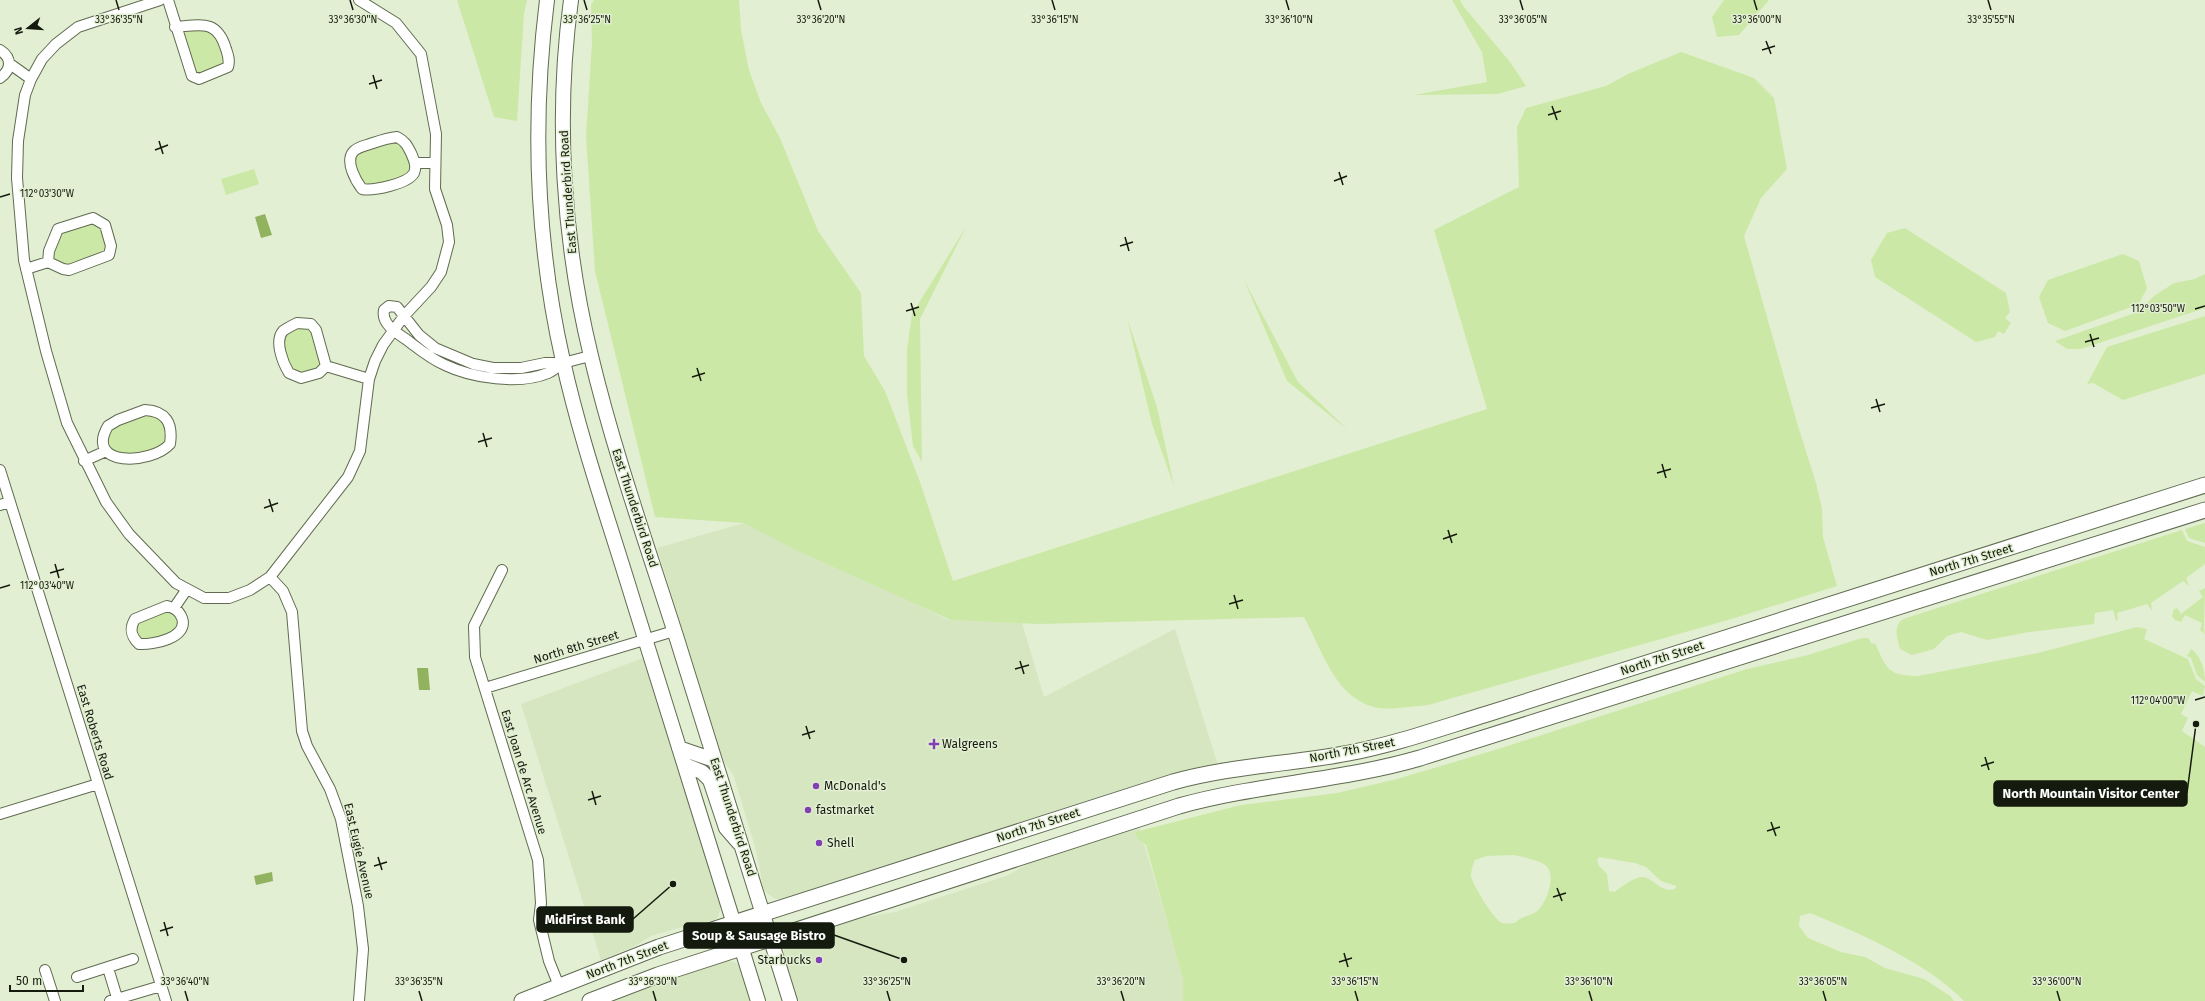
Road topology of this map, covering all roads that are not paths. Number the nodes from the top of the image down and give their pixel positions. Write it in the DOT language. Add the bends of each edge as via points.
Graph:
graph roads {
  1 [pos="160,0"];
  2 [pos="168,0"];
  3 [pos="359,0"];
  4 [pos="547,0"];
  5 [pos="571,0"];
  6 [pos="377,4"];
  7 [pos="175,27"];
  8 [pos="0,50"];
  9 [pos="10,64"];
  10 [pos="0,78"];
  11 [pos="31,79"];
  12 [pos="435,162"];
  13 [pos="416,163"];
  14 [pos="48,262"];
  15 [pos="26,269"];
  16 [pos="404,316"];
  17 [pos="394,331"];
  18 [pos="590,356"];
  19 [pos="563,363"];
  20 [pos="326,366"];
  21 [pos="369,379"];
  22 [pos="106,451"];
  23 [pos="84,461"];
  24 [pos="0,470"];
  25 [pos="2205,485"];
  26 [pos="5,503"];
  27 [pos="2205,510"];
  28 [pos="2088,523"];
  29 [pos="2094,545"];
  30 [pos="502,570"];
  31 [pos="270,577"];
  32 [pos="187,589"];
  33 [pos="174,608"];
  34 [pos="674,631"];
  35 [pos="645,640"];
  36 [pos="485,688"];
  37 [pos="679,748"];
  38 [pos="714,760"];
  39 [pos="685,765"];
  40 [pos="98,784"];
  41 [pos="0,814"];
  42 [pos="743,847"];
  43 [pos="763,914"];
  44 [pos="734,923"];
  45 [pos="771,939"];
  46 [pos="742,948"];
  47 [pos="133,960"];
  48 [pos="108,968"];
  49 [pos="45,970"];
  50 [pos="77,977"];
  51 [pos="161,986"];
  52 [pos="559,986"];
  53 [pos="115,1000"];
  54 [pos="55,1001"];
  55 [pos="166,1001"];
  56 [pos="359,1001"];
  57 [pos="522,1001"];
  58 [pos="590,1001"];
  59 [pos="758,1001"];
  60 [pos="790,1001"];
  1 -- 11 [label="street" via="78,27 42,59"];
  2 -- 7 [label="street"];
  3 -- 6 [label="street"];
  4 -- 19 [label="main road" via="540,58 538,177 544,260"];
  5 -- 18 [label="main road, East Thunderbird Road" via="564,94 566,187 576,279"];
  6 -- 12 [label="street" via="422,54 436,134"];
  7 -- 7 [label="street" via="192,76 199,79 228,67 230,61 224,42 216,30 208,25"];
  8 -- 9 [label="street"];
  9 -- 10 [label="street" via="9,69"];
  9 -- 11 [label="street"];
  11 -- 15 [label="street" via="25,95 18,141 17,178"];
  12 -- 13 [label="street"];
  12 -- 16 [label="street" via="435,189 447,225 449,242 441,272 431,287"];
  13 -- 13 [label="street" via="405,141 397,137 357,148 352,153 350,161 357,182 362,189 370,191 410,177"];
  14 -- 14 [label="street" via="69,270 109,255 111,246 105,225 93,218 58,229 49,251"];
  14 -- 15 [label="street"];
  15 -- 23 [label="street" via="67,423"];
  16 -- 17 [label="street"];
  16 -- 17 [label="street" via="394,306 384,310 387,324"];
  16 -- 19 [label="street" via="419,335 435,348 473,364 521,368 545,363"];
  17 -- 19 [label="street" via="429,356 456,370 493,378 522,378 548,373"];
  17 -- 21 [label="street" via="383,345"];
  18 -- 19 [label="street"];
  18 -- 34 [label="main road, East Thunderbird Road"];
  19 -- 35 [label="main road"];
  20 -- 20 [label="street" via="316,330 311,324 297,323 283,331 279,346 289,373 301,378 319,373"];
  20 -- 21 [label="street"];
  21 -- 31 [label="street" via="360,451 348,477"];
  22 -- 22 [label="street" via="118,458 129,460 164,450 170,444 170,425 165,417 155,410 145,410 118,420 108,426 105,432 103,441"];
  22 -- 23 [label="street"];
  23 -- 32 [label="street" via="106,502 129,534 161,569"];
  24 -- 26 [label="street, East Roberts Road"];
  25 -- 28 [label="main road, North 7th Street"];
  26 -- 40 [label="street, East Roberts Road"];
  27 -- 29 [label="main road, North 7th Street"];
  28 -- 29 [label="main road"];
  28 -- 43 [label="main road, North 7th Street" via="1388,744 1182,780"];
  29 -- 45 [label="main road, North 7th Street" via="1420,758 1367,772 1184,804"];
  30 -- 36 [label="street, East Joan de Arc Avenue" via="473,630 475,657"];
  31 -- 32 [label="street" via="250,590 229,598 204,598"];
  31 -- 56 [label="street, East Eugie Avenue" via="283,591 292,612 302,731 307,746 330,789 341,819 358,906 363,949"];
  32 -- 33 [label="street"];
  33 -- 33 [label="street" via="159,608 135,619 131,633 134,639 140,644 146,644 178,633 183,622 180,613"];
  34 -- 35 [label="street, North 8th Street"];
  34 -- 38 [label="main road, East Thunderbird Road"];
  35 -- 36 [label="street, North 8th Street"];
  35 -- 37 [label="main road"];
  36 -- 52 [label="street, East Joan de Arc Avenue" via="538,860 541,903 539,920 547,955"];
  37 -- 38 [label="main road"];
  37 -- 39 [label="main road"];
  38 -- 42 [label="main road, East Thunderbird Road"];
  39 -- 42 [label="main road" via="702,772 710,780 726,828"];
  39 -- 44 [label="main road"];
  40 -- 41 [label="street"];
  40 -- 51 [label="street, East Roberts Road"];
  42 -- 43 [label="main road, East Thunderbird Road"];
  43 -- 44 [label="main road, North 7th Street"];
  43 -- 45 [label="main road, East Thunderbird Road"];
  44 -- 46 [label="main road"];
  44 -- 52 [label="main road, North 7th Street" via="644,952"];
  45 -- 46 [label="main road, North 7th Street"];
  45 -- 60 [label="main road, East Thunderbird Road"];
  46 -- 58 [label="main road, North 7th Street" via="658,975"];
  46 -- 59 [label="main road"];
  47 -- 48 [label="street"];
  48 -- 50 [label="street"];
  48 -- 53 [label="street"];
  49 -- 54 [label="street"];
  51 -- 53 [label="street"];
  51 -- 55 [label="street, East Roberts Road"];
  52 -- 57 [label="main road, North 7th Street"];
}
